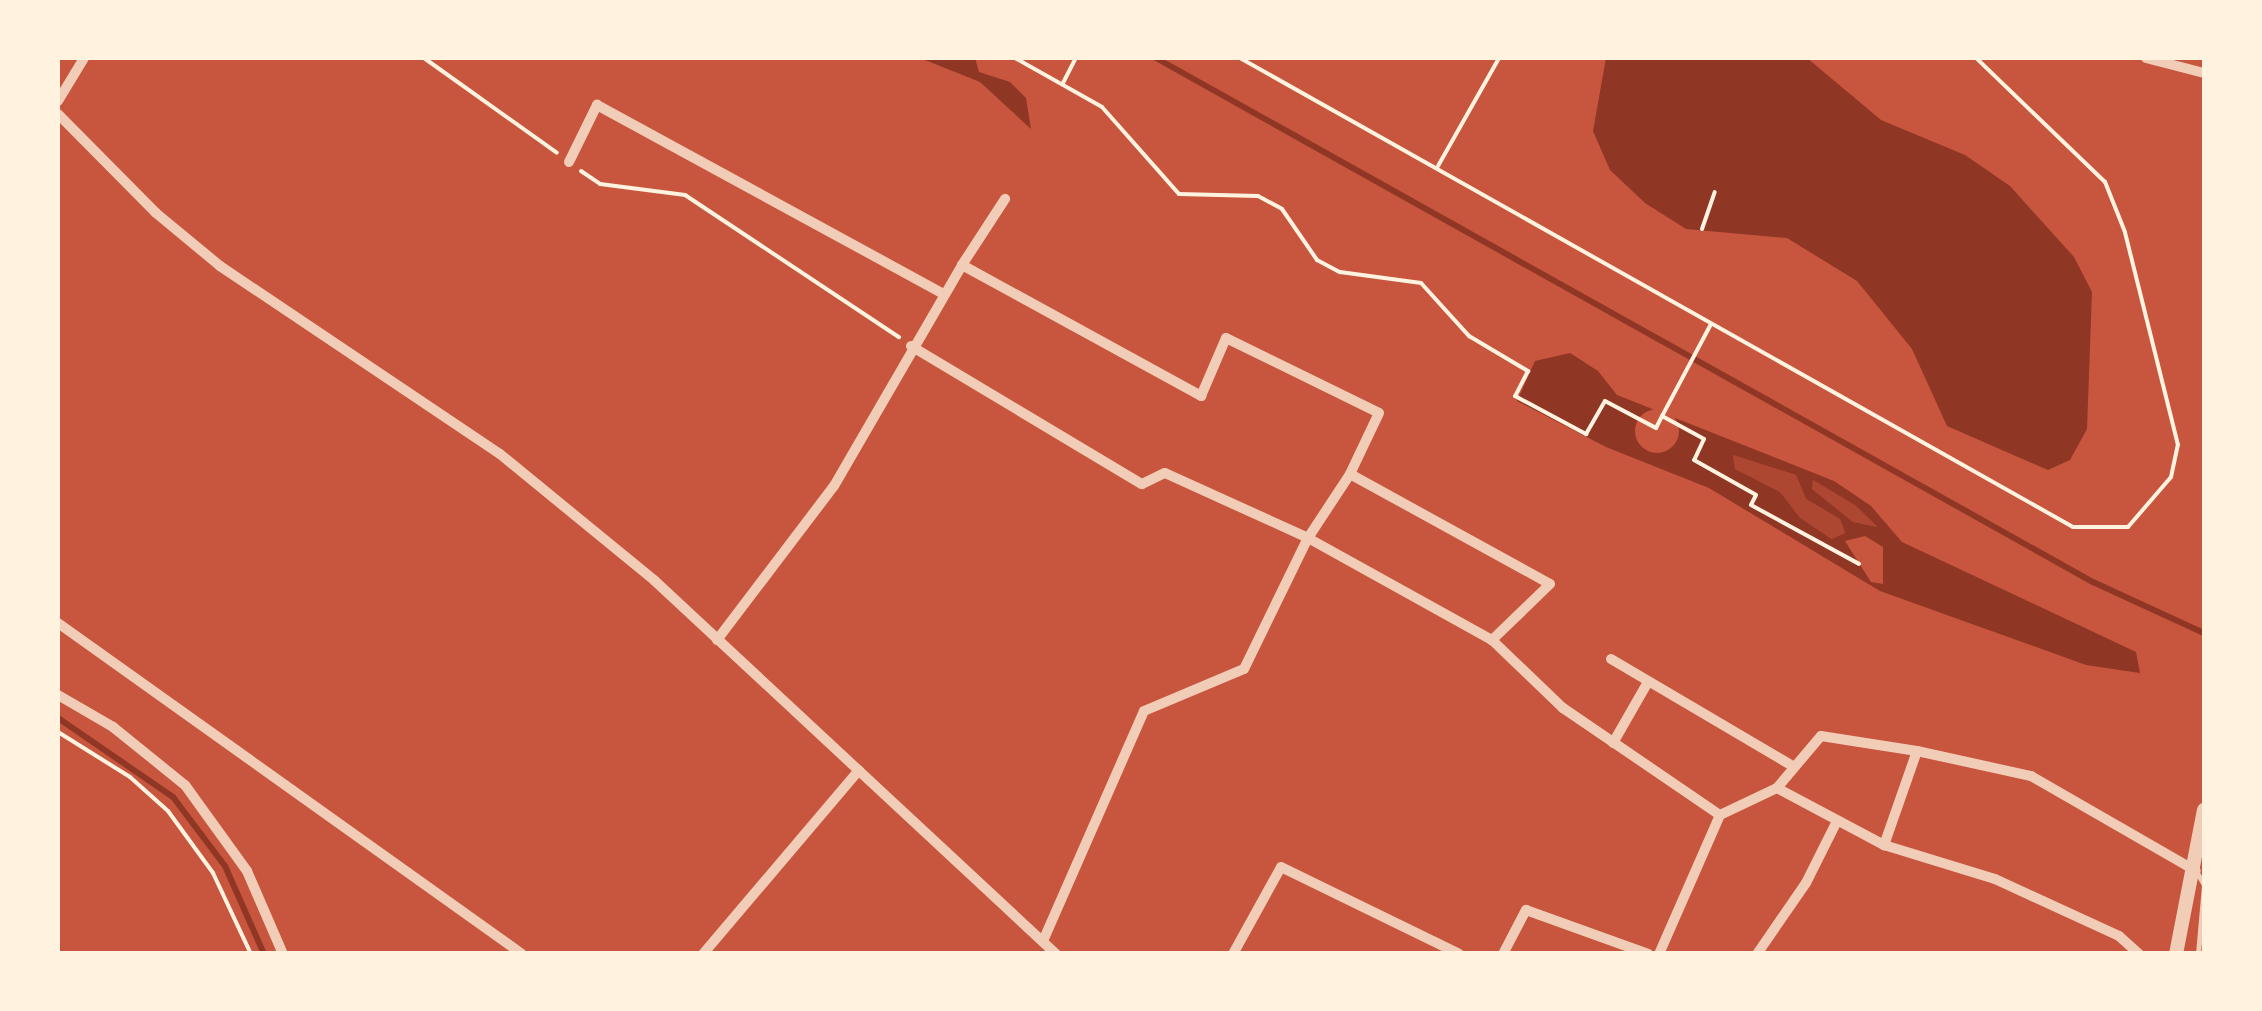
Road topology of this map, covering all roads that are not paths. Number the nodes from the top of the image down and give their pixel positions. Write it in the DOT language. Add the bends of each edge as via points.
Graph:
graph roads {
  1 [pos="84,58"];
  2 [pos="2146,58"];
  3 [pos="2204,73"];
  4 [pos="58,101"];
  5 [pos="58,114"];
  6 [pos="569,162"];
  7 [pos="1005,199"];
  8 [pos="962,265"];
  9 [pos="944,294"];
  10 [pos="911,346"];
  11 [pos="1350,474"];
  12 [pos="1308,538"];
  13 [pos="58,624"];
  14 [pos="718,640"];
  15 [pos="1492,640"];
  16 [pos="1611,659"];
  17 [pos="1648,682"];
  18 [pos="58,695"];
  19 [pos="1613,743"];
  20 [pos="1917,751"];
  21 [pos="1794,767"];
  22 [pos="859,770"];
  23 [pos="1776,788"];
  24 [pos="2204,810"];
  25 [pos="1720,815"];
  26 [pos="1837,821"];
  27 [pos="1884,846"];
  28 [pos="2196,870"];
  29 [pos="1043,942"];
  30 [pos="283,954"];
  31 [pos="522,954"];
  32 [pos="703,954"];
  33 [pos="1056,954"];
  34 [pos="1234,954"];
  35 [pos="1459,954"];
  36 [pos="1503,954"];
  37 [pos="1648,954"];
  38 [pos="1659,954"];
  39 [pos="1756,954"];
  40 [pos="2139,954"];
  41 [pos="2176,954"];
  42 [pos="2198,954"];
  1 -- 4 [label="street"];
  2 -- 3 [label="street"];
  5 -- 14 [label="street" via="209,257 500,454"];
  6 -- 9 [label="street" via="597,105"];
  7 -- 8 [label="street"];
  8 -- 9 [label="street"];
  8 -- 11 [label="street" via="1201,396 1226,338 1379,414"];
  9 -- 10 [label="street"];
  10 -- 12 [label="street" via="1142,484 1165,473"];
  10 -- 14 [label="street" via="834,486"];
  11 -- 12 [label="street"];
  11 -- 15 [label="street" via="1550,584"];
  12 -- 15 [label="street"];
  12 -- 29 [label="street" via="1244,670 1144,711"];
  13 -- 31 [label="street"];
  14 -- 22 [label="street"];
  15 -- 19 [label="street" via="1563,708"];
  16 -- 17 [label="street"];
  17 -- 19 [label="street"];
  17 -- 21 [label="street"];
  18 -- 30 [label="street" via="122,733 194,796 246,870"];
  19 -- 25 [label="street"];
  20 -- 21 [label="street" via="1821,736"];
  20 -- 27 [label="street"];
  20 -- 28 [label="street" via="2031,776"];
  21 -- 23 [label="street"];
  22 -- 29 [label="street"];
  22 -- 32 [label="street"];
  23 -- 25 [label="street"];
  23 -- 26 [label="street"];
  24 -- 28 [label="street"];
  25 -- 38 [label="street"];
  26 -- 27 [label="street"];
  26 -- 39 [label="street" via="1806,883"];
  27 -- 40 [label="street" via="1995,879 2119,936"];
  28 -- 41 [label="street"];
  28 -- 42 [label="lane" via="2204,885"];
  29 -- 33 [label="street"];
  34 -- 35 [label="street" via="1281,866"];
  36 -- 37 [label="street" via="1526,910"];
}
